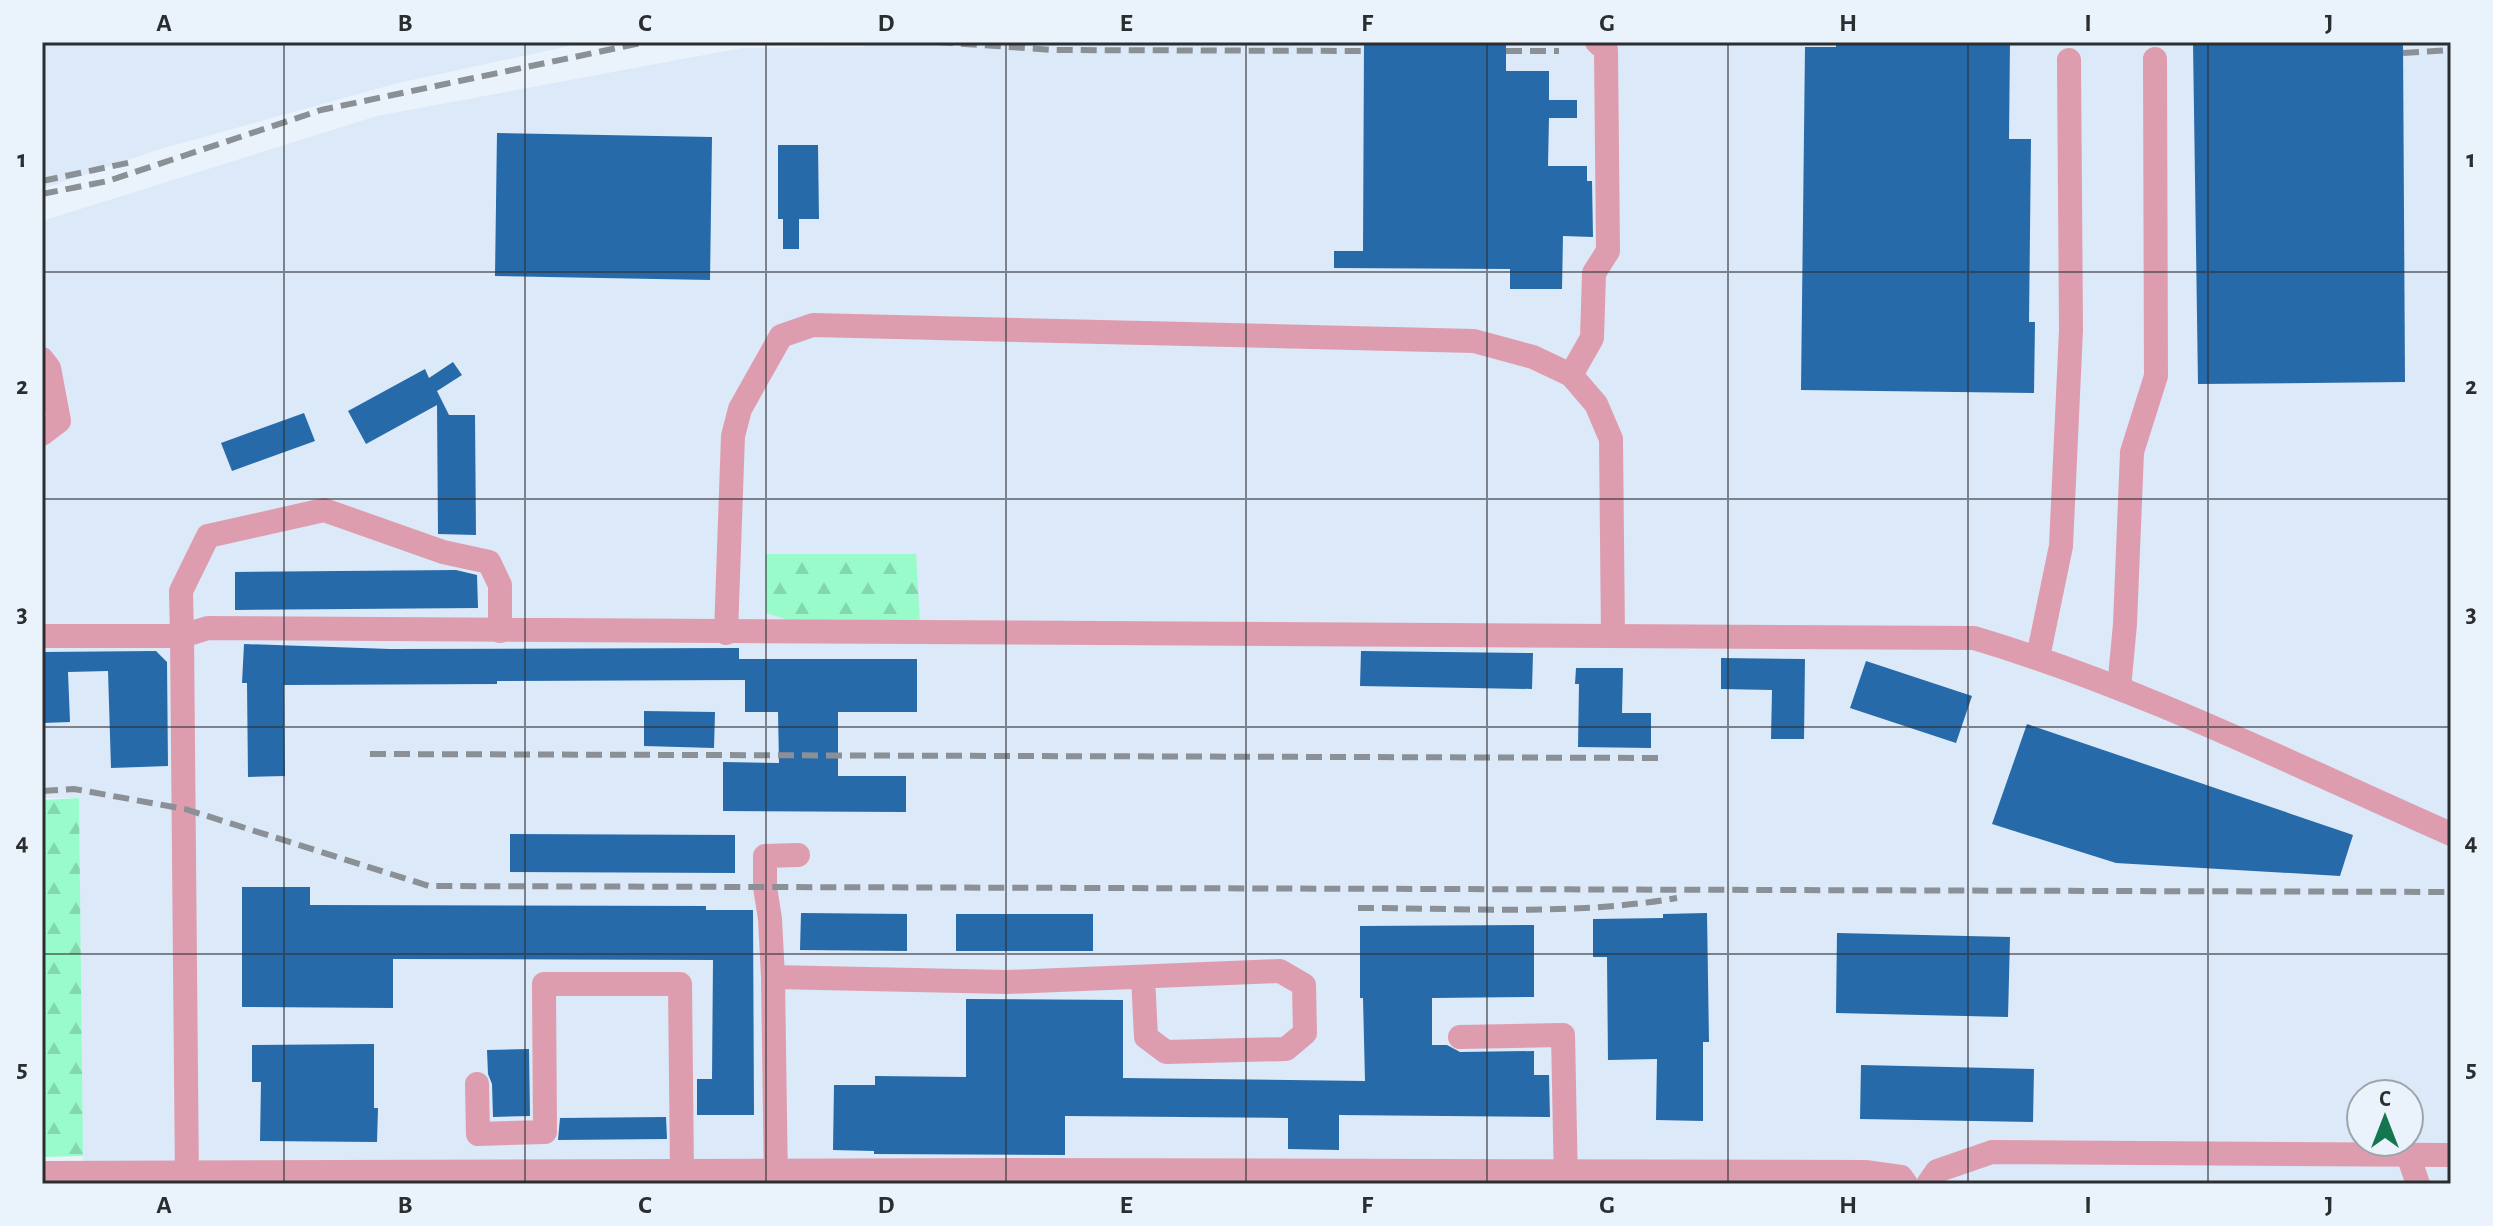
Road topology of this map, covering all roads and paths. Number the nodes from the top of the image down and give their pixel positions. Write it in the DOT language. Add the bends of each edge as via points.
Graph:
graph roads {
  1 [pos="1597,42"];
  2 [pos="2155,59"];
  3 [pos="2069,60"];
  4 [pos="42,359"];
  5 [pos="1571,375"];
  6 [pos="42,434"];
  7 [pos="500,631"];
  8 [pos="726,633"];
  9 [pos="42,636"];
  10 [pos="182,636"];
  11 [pos="1613,636"];
  12 [pos="2038,657"];
  13 [pos="2119,688"];
  14 [pos="2451,834"];
  15 [pos="798,855"];
  16 [pos="773,977"];
  17 [pos="1143,977"];
  18 [pos="1460,1037"];
  19 [pos="477,1084"];
  20 [pos="2345,1155"];
  21 [pos="2425,1155"];
  22 [pos="2451,1155"];
  23 [pos="2409,1158"];
  24 [pos="682,1172"];
  25 [pos="42,1173"];
  26 [pos="187,1178"];
  27 [pos="443,1178"];
  28 [pos="775,1178"];
  29 [pos="1226,1178"];
  30 [pos="1368,1178"];
  31 [pos="1468,1178"];
  32 [pos="1566,1178"];
  33 [pos="1906,1184"];
  34 [pos="1928,1184"];
  35 [pos="2418,1184"];
  1 -- 5 [label="lane" via="1606,50 1608,251 1594,273 1592,338"];
  2 -- 13 [label="lane" via="2156,376 2132,452"];
  3 -- 12 [label="lane" via="2071,330 2062,530"];
  4 -- 6 [label="lane" via="49,368 59,421"];
  5 -- 8 [label="lane" via="1533,357 1474,341 813,325 781,336 740,409 733,436"];
  5 -- 11 [label="lane" via="1596,404 1611,439"];
  7 -- 8 [label="lane"];
  7 -- 10 [label="lane" via="208,628"];
  7 -- 10 [label="lane" via="500,585 489,562 443,552 324,510 208,536 181,591"];
  8 -- 11 [label="lane"];
  9 -- 10 [label="lane"];
  10 -- 26 [label="lane"];
  11 -- 12 [label="lane" via="1974,638"];
  12 -- 13 [label="lane"];
  13 -- 14 [label="lane"];
  15 -- 16 [label="lane" via="765,856"];
  16 -- 17 [label="lane" via="1008,982"];
  16 -- 28 [label="lane"];
  17 -- 17 [label="lane" via="1280,971 1304,985 1305,1033 1286,1049 1166,1052 1146,1037"];
  18 -- 32 [label="lane" via="1563,1035"];
  19 -- 24 [label="lane" via="478,1134 545,1132 544,984 680,984"];
  20 -- 34 [label="lane" via="1992,1152 1937,1171"];
  21 -- 22 [label="lane"];
  23 -- 35 [label="lane"];
  24 -- 27 [label="lane"];
  24 -- 28 [label="lane"];
  25 -- 26 [label="lane"];
  26 -- 27 [label="lane"];
  28 -- 29 [label="lane"];
  29 -- 30 [label="lane"];
  30 -- 31 [label="lane"];
  31 -- 32 [label="lane"];
  32 -- 33 [label="lane" via="1865,1172 1901,1177"];
}
